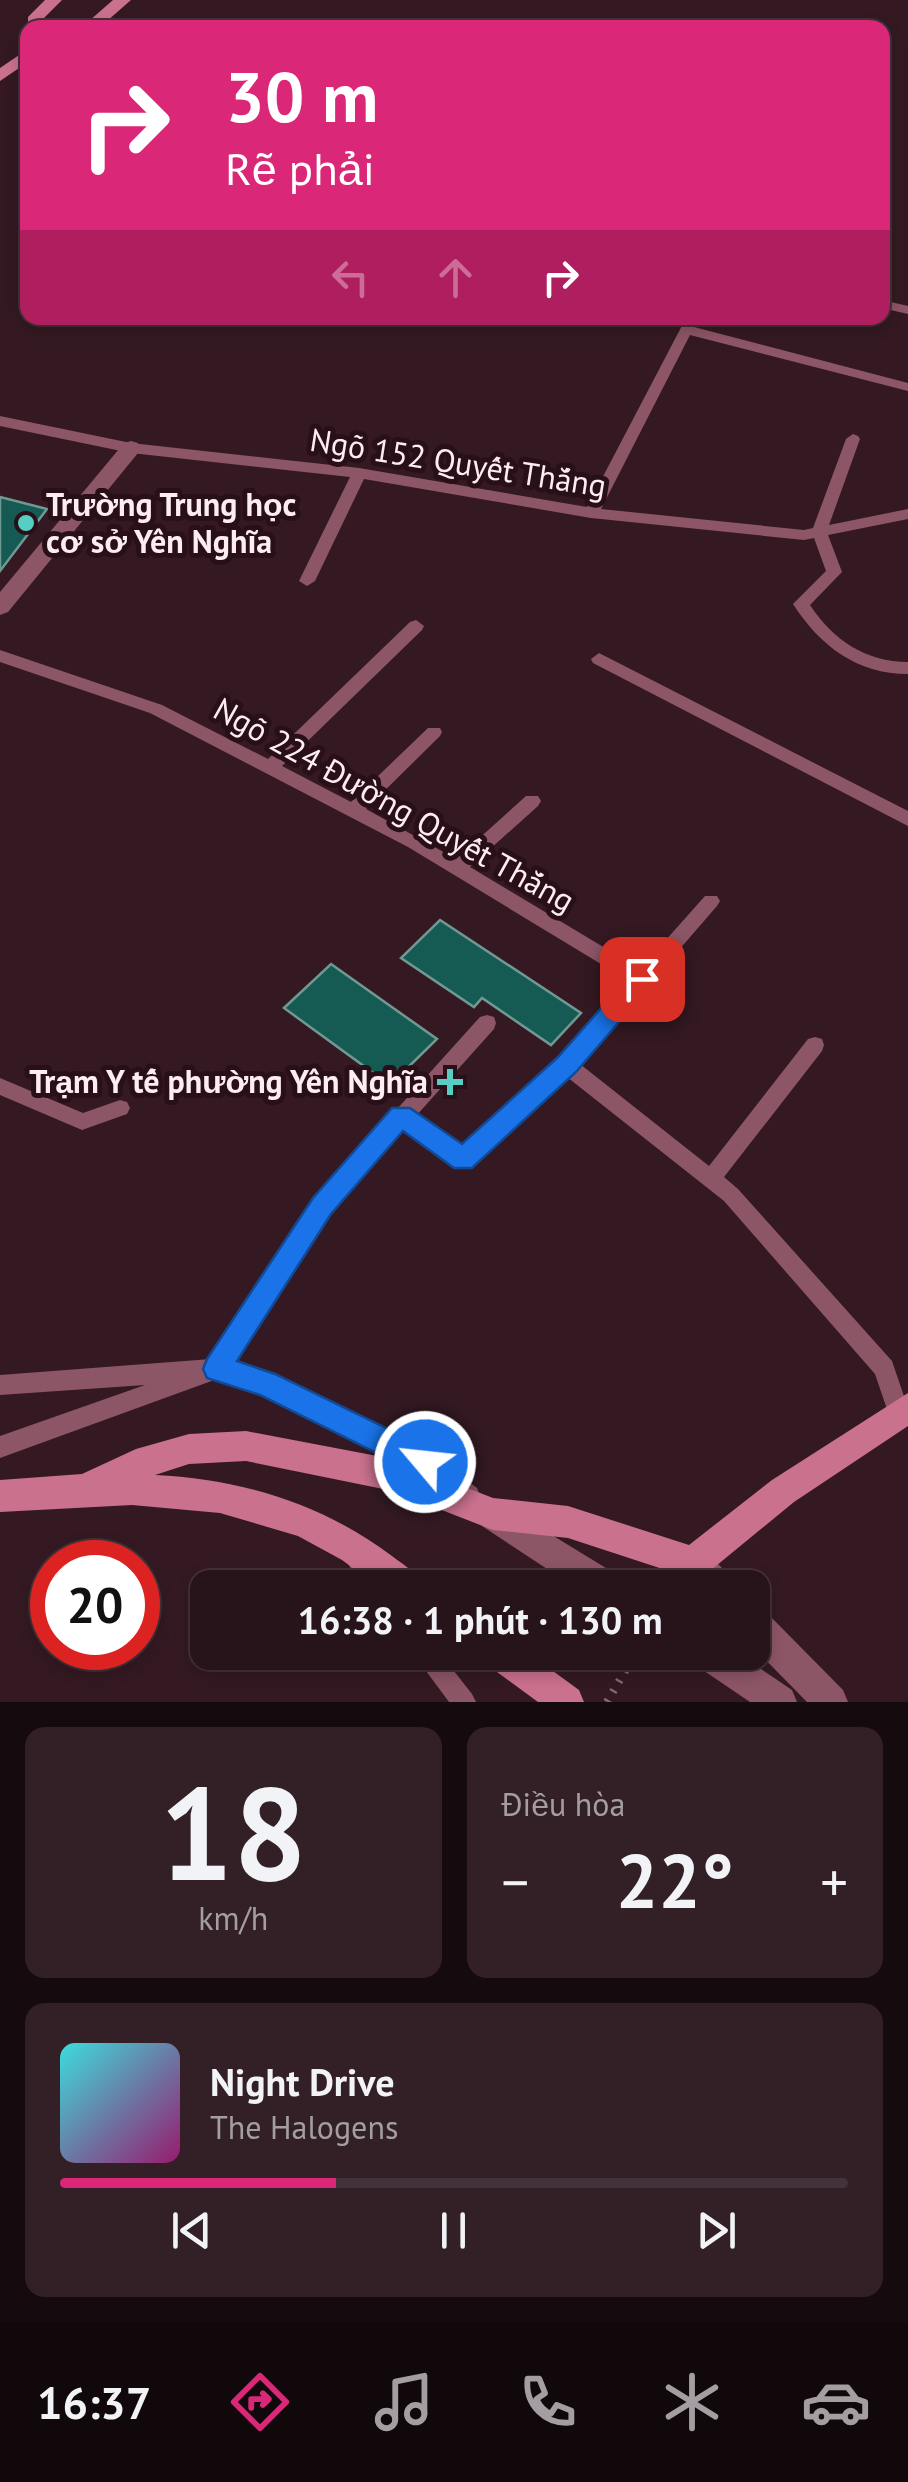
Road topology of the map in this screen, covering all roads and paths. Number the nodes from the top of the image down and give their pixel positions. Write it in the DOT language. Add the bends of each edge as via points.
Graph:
graph roads {
  1 [pos="52,0"];
  2 [pos="123,0"];
  3 [pos="35,20"];
  4 [pos="99,20"];
  5 [pos="20,60"];
  6 [pos="0,76"];
  7 [pos="688,325"];
  8 [pos="696,325"];
  9 [pos="908,387"];
  10 [pos="0,421"];
  11 [pos="853,439"];
  12 [pos="132,448"];
  13 [pos="358,473"];
  14 [pos="591,513"];
  15 [pos="908,514"];
  16 [pos="819,532"];
  17 [pos="306,580"];
  18 [pos="0,607"];
  19 [pos="416,626"];
  20 [pos="0,656"];
  21 [pos="599,659"];
  22 [pos="908,668"];
  23 [pos="434,732"];
  24 [pos="270,768"];
  25 [pos="532,800"];
  26 [pos="354,811"];
  27 [pos="908,819"];
  28 [pos="458,868"];
  29 [pos="711,901"];
  30 [pos="642,979"];
  31 [pos="488,1024"];
  32 [pos="815,1045"];
  33 [pos="567,1064"];
  34 [pos="0,1086"];
  35 [pos="120,1108"];
  36 [pos="401,1116"];
  37 [pos="710,1178"];
  38 [pos="217,1369"];
  39 [pos="0,1385"];
  40 [pos="903,1409"];
  41 [pos="0,1448"];
  42 [pos="90,1487"];
  43 [pos="0,1496"];
  44 [pos="493,1514"];
  45 [pos="344,1542"];
  46 [pos="693,1563"];
  47 [pos="363,1570"];
  48 [pos="383,1570"];
  49 [pos="579,1570"];
  50 [pos="700,1570"];
  51 [pos="770,1640"];
  52 [pos="438,1670"];
  53 [pos="523,1670"];
  54 [pos="625,1670"];
  55 [pos="733,1670"];
  56 [pos="464,1702"];
  57 [pos="568,1702"];
  58 [pos="606,1702"];
  59 [pos="780,1702"];
  60 [pos="831,1702"];
  1 -- 3 [label="street"];
  2 -- 4 [label="street"];
  5 -- 6 [label="street"];
  7 -- 14 [label="lane"];
  8 -- 9 [label="lane"];
  10 -- 12 [label="lane, Ngõ 152 Quyết Thắng"];
  11 -- 16 [label="lane"];
  12 -- 13 [label="lane, Ngõ 152 Quyết Thắng"];
  12 -- 18 [label="street"];
  13 -- 14 [label="lane, Ngõ 152 Quyết Thắng"];
  13 -- 17 [label="lane"];
  14 -- 16 [label="lane, Ngõ 152 Quyết Thắng" via="804,536"];
  15 -- 16 [label="lane, Ngõ 152 Quyết Thắng"];
  16 -- 22 [label="lane" via="834,572 801,604 814,628 886,670"];
  19 -- 24 [label="lane"];
  20 -- 24 [label="lane, Ngõ 224 Đường Quyết Thắng" via="156,709"];
  21 -- 27 [label="lane"];
  23 -- 26 [label="lane"];
  24 -- 26 [label="lane, Ngõ 224 Đường Quyết Thắng"];
  25 -- 28 [label="lane"];
  26 -- 28 [label="lane, Ngõ 224 Đường Quyết Thắng"];
  28 -- 30 [label="lane, Ngõ 224 Đường Quyết Thắng"];
  29 -- 30 [label="lane"];
  30 -- 33 [label="lane"];
  31 -- 36 [label="lane"];
  32 -- 37 [label="lane"];
  33 -- 36 [label="lane" via="463,1160"];
  33 -- 37 [label="lane"];
  34 -- 35 [label="lane" via="82,1122"];
  36 -- 38 [label="lane" via="322,1206"];
  37 -- 40 [label="lane" via="732,1194 884,1368"];
  38 -- 39 [label="lane"];
  38 -- 41 [label="lane"];
  38 -- 44 [label="lane" via="265,1383 369,1432 425,1462"];
  40 -- 46 [label="street"];
  42 -- 43 [label="street"];
  42 -- 44 [label="street" via="189,1449 246,1446 393,1475"];
  42 -- 45 [label="street" via="200,1494 254,1506"];
  44 -- 46 [label="street" via="568,1522"];
  44 -- 49 [label="street"];
  45 -- 47 [label="lane"];
  45 -- 48 [label="street"];
  46 -- 50 [label="street"];
  51 -- 60 [label="street"];
  52 -- 56 [label="lane"];
  53 -- 57 [label="street"];
  54 -- 58 [label="path"];
  55 -- 59 [label="street"];
}
